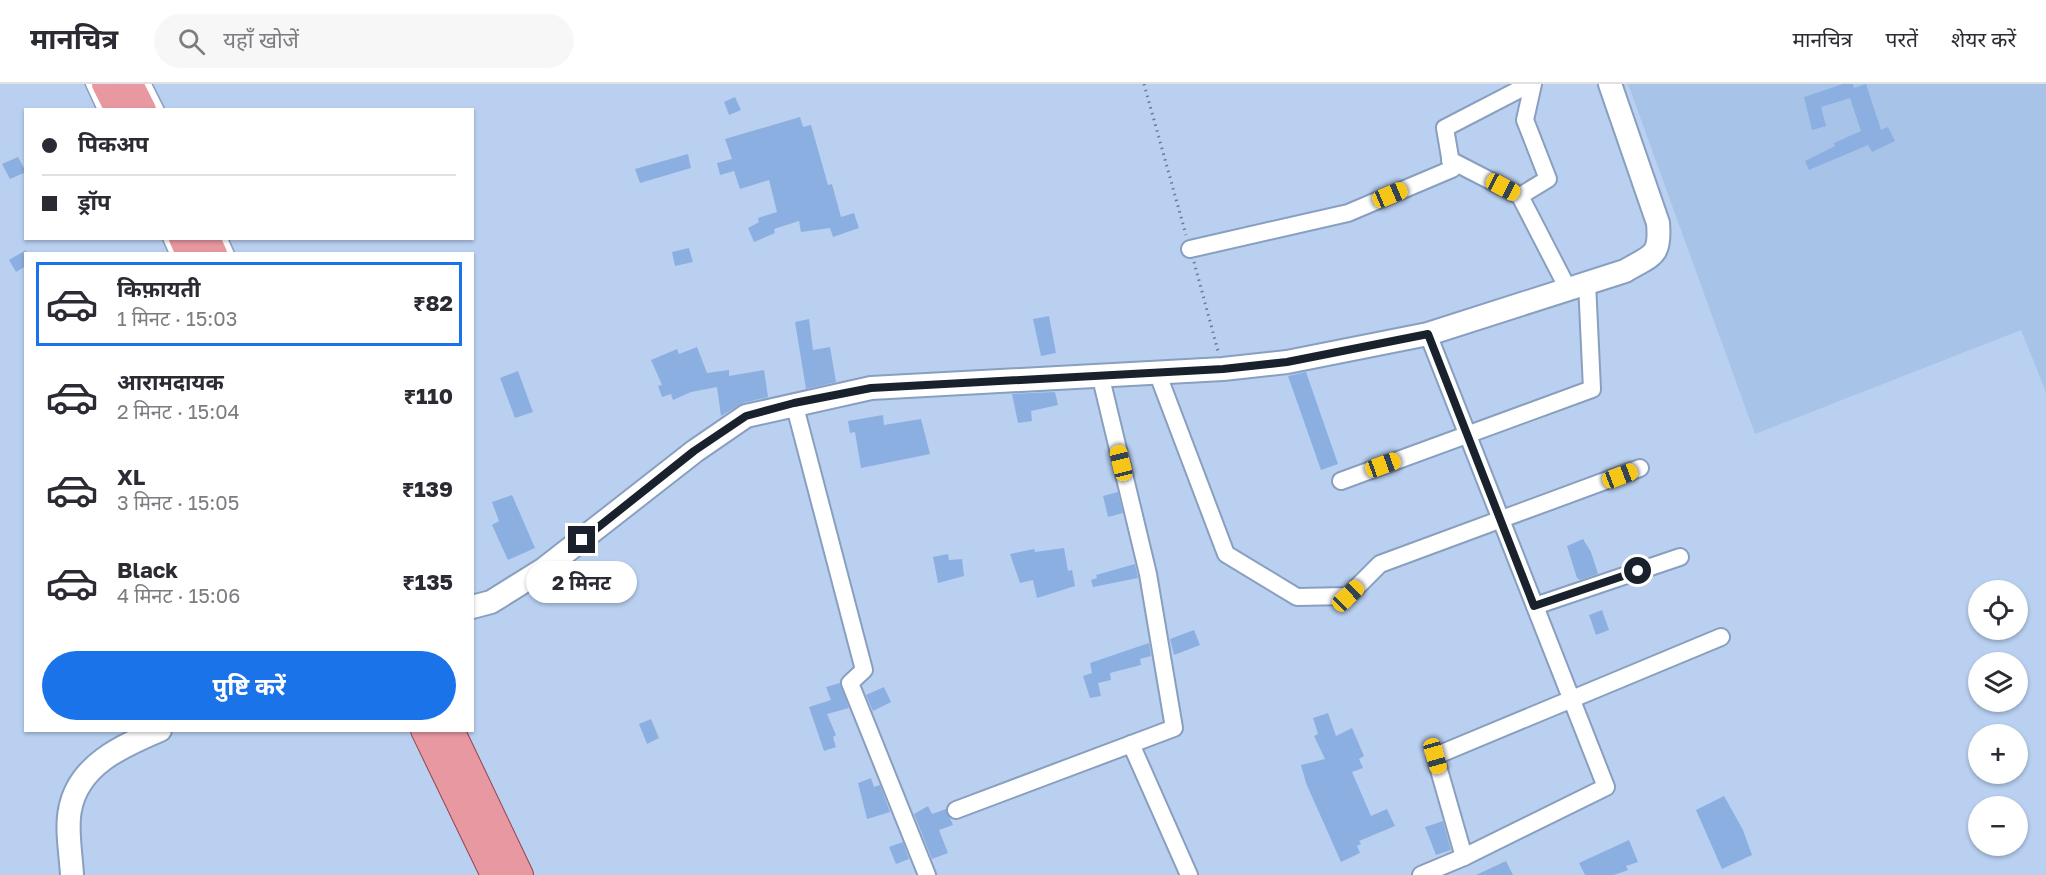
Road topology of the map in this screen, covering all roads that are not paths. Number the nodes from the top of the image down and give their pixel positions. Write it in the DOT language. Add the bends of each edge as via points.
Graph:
graph roads {
  1 [pos="90,84"];
  2 [pos="105,84"];
  3 [pos="130,84"];
  4 [pos="147,84"];
  5 [pos="1531,84"];
  6 [pos="1610,84"];
  7 [pos="101,108"];
  8 [pos="117,108"];
  9 [pos="142,108"];
  10 [pos="159,108"];
  11 [pos="1450,160"];
  12 [pos="1520,196"];
  13 [pos="1190,249"];
  14 [pos="1578,286"];
  15 [pos="1428,334"];
  16 [pos="1157,372"];
  17 [pos="1100,374"];
  18 [pos="794,403"];
  19 [pos="1467,434"];
  20 [pos="1640,468"];
  21 [pos="1341,481"];
  22 [pos="1501,520"];
  23 [pos="1680,557"];
  24 [pos="474,606"];
  25 [pos="1534,606"];
  26 [pos="1721,637"];
  27 [pos="1572,700"];
  28 [pos="155,732"];
  29 [pos="425,732"];
  30 [pos="452,732"];
  31 [pos="1131,744"];
  32 [pos="956,810"];
  33 [pos="1464,857"];
  34 [pos="72,875"];
  35 [pos="494,875"];
  36 [pos="520,875"];
  37 [pos="927,875"];
  38 [pos="1189,875"];
  39 [pos="1421,875"];
  1 -- 7 [label="lane"];
  2 -- 8 [label="main road"];
  3 -- 9 [label="main road"];
  4 -- 10 [label="lane"];
  5 -- 11 [label="street" via="1446,128"];
  5 -- 12 [label="street" via="1526,120 1548,179"];
  6 -- 14 [label="street" via="1658,223 1660,244 1654,255 1625,271"];
  11 -- 12 [label="street"];
  11 -- 13 [label="street" via="1452,169 1348,213"];
  12 -- 14 [label="street"];
  14 -- 15 [label="street"];
  14 -- 19 [label="street" via="1592,389"];
  15 -- 16 [label="street" via="1287,362"];
  15 -- 19 [label="street"];
  16 -- 17 [label="street"];
  16 -- 22 [label="street" via="1226,554 1297,597 1348,596 1380,564"];
  17 -- 18 [label="street" via="871,388"];
  17 -- 31 [label="street" via="1148,574 1174,728"];
  18 -- 24 [label="street" via="746,416 694,451 544,569 491,602"];
  18 -- 37 [label="street" via="864,670 850,683"];
  19 -- 21 [label="street"];
  19 -- 22 [label="street"];
  20 -- 22 [label="street"];
  22 -- 25 [label="street"];
  23 -- 25 [label="street"];
  25 -- 27 [label="street"];
  26 -- 27 [label="street"];
  27 -- 33 [label="street" via="1606,787"];
  27 -- 33 [label="street" via="1435,756"];
  28 -- 34 [label="street" via="121,747 84,774 69,810"];
  29 -- 35 [label="main road"];
  30 -- 36 [label="main road"];
  31 -- 32 [label="street"];
  31 -- 38 [label="street"];
  33 -- 39 [label="street"];
}
